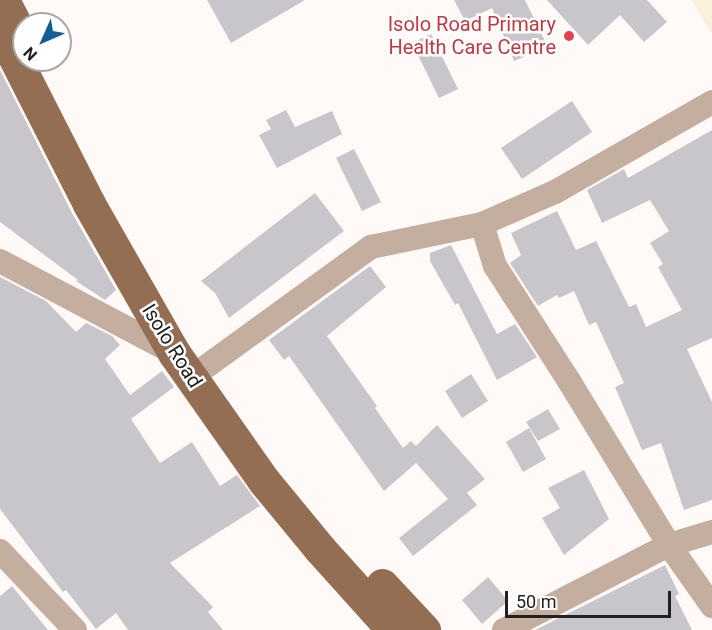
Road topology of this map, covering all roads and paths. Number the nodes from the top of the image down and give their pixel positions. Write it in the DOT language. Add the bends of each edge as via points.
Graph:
graph roads {
  1 [pos="3,0"];
  2 [pos="12,17"];
  3 [pos="0,29"];
  4 [pos="40,72"];
  5 [pos="708,110"];
  6 [pos="482,224"];
  7 [pos="0,261"];
  8 [pos="174,353"];
  9 [pos="207,366"];
  10 [pos="712,532"];
  11 [pos="669,545"];
  12 [pos="0,551"];
  13 [pos="712,606"];
  14 [pos="75,630"];
  15 [pos="393,630"];
  16 [pos="424,630"];
  17 [pos="504,630"];
  1 -- 2 [label="main road"];
  3 -- 8 [label="main road, Isolo Road" via="84,195"];
  4 -- 9 [label="main road, Isolo Road" via="145,267"];
  5 -- 6 [label="street" via="555,192"];
  6 -- 9 [label="street" via="371,247"];
  6 -- 11 [label="street" via="495,266"];
  7 -- 8 [label="street"];
  8 -- 15 [label="main road, Isolo Road" via="264,481"];
  9 -- 16 [label="main road, Isolo Road" via="310,506"];
  10 -- 11 [label="street"];
  11 -- 13 [label="street"];
  11 -- 17 [label="street"];
  12 -- 14 [label="street"];
}
